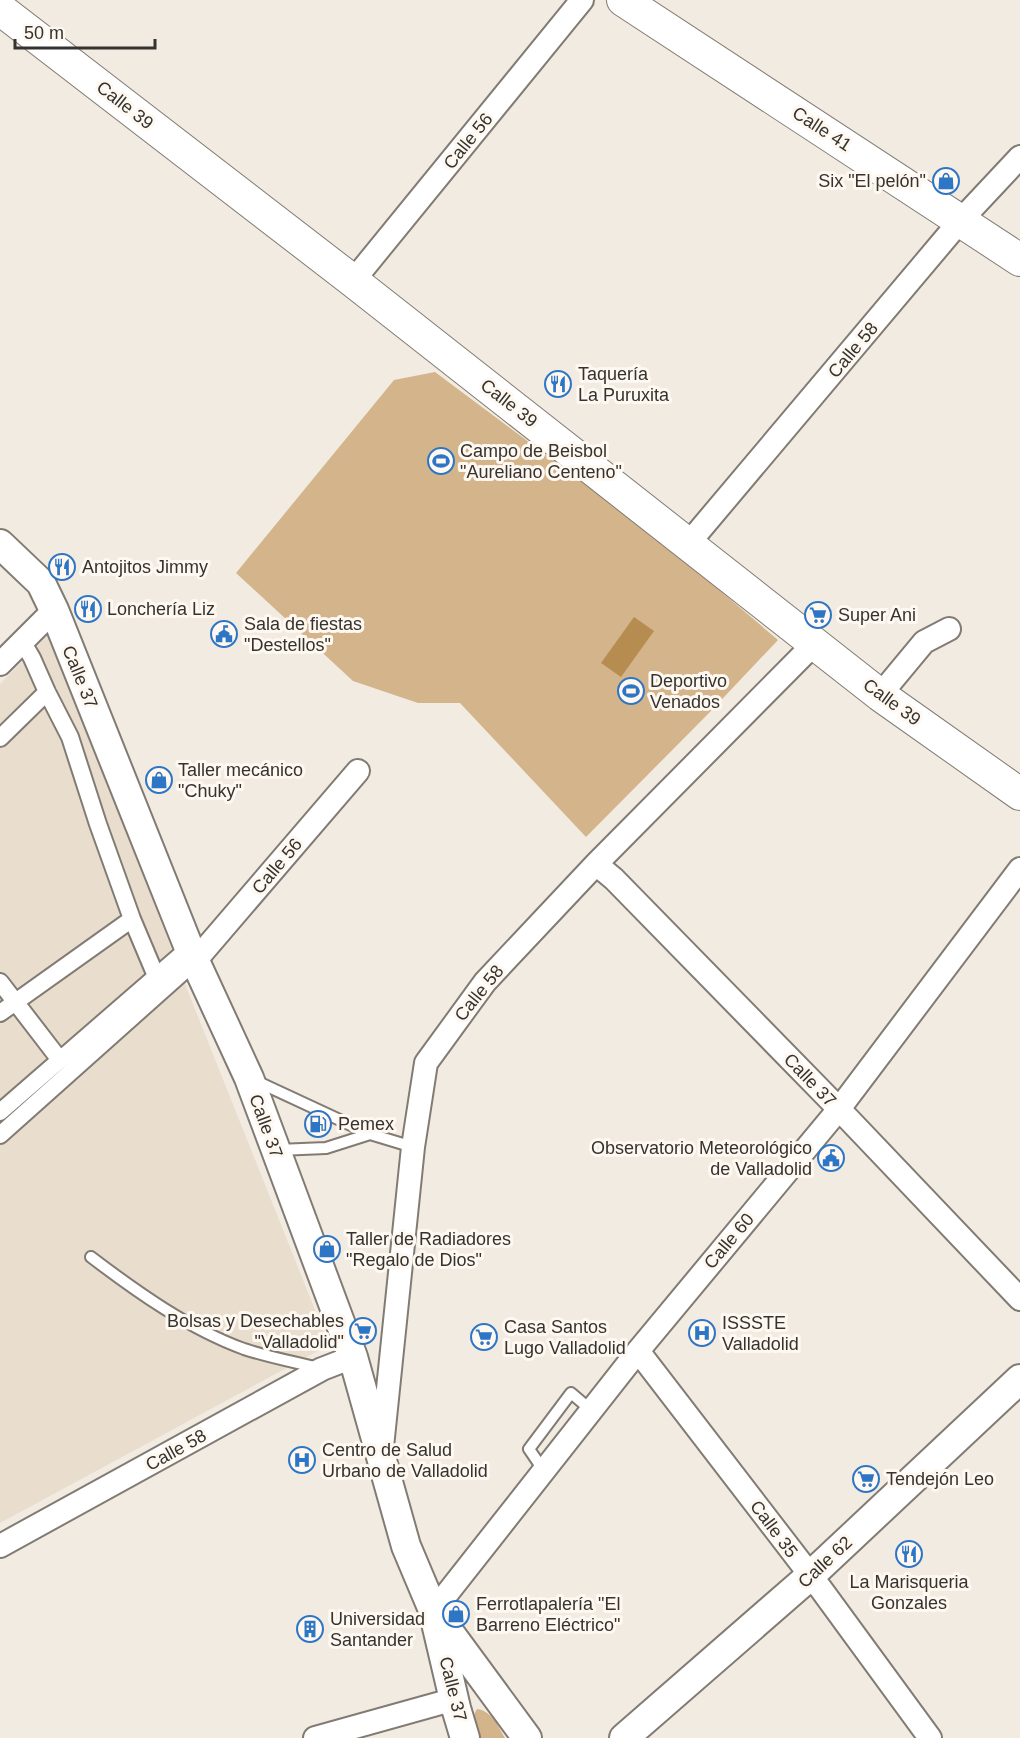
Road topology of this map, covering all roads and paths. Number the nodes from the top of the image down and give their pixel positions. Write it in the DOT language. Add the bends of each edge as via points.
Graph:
graph roads {
  1 [pos="582,0"];
  2 [pos="623,0"];
  3 [pos="0,9"];
  4 [pos="1020,157"];
  5 [pos="961,220"];
  6 [pos="1020,260"];
  7 [pos="353,281"];
  8 [pos="0,544"];
  9 [pos="688,544"];
  10 [pos="54,610"];
  11 [pos="949,629"];
  12 [pos="22,641"];
  13 [pos="815,643"];
  14 [pos="0,664"];
  15 [pos="47,692"];
  16 [pos="880,695"];
  17 [pos="0,738"];
  18 [pos="358,771"];
  19 [pos="1020,794"];
  20 [pos="596,864"];
  21 [pos="1020,868"];
  22 [pos="132,919"];
  23 [pos="192,955"];
  24 [pos="156,976"];
  25 [pos="0,982"];
  26 [pos="15,1001"];
  27 [pos="0,1013"];
  28 [pos="60,1060"];
  29 [pos="249,1078"];
  30 [pos="838,1109"];
  31 [pos="0,1112"];
  32 [pos="370,1134"];
  33 [pos="0,1135"];
  34 [pos="413,1147"];
  35 [pos="275,1151"];
  36 [pos="91,1257"];
  37 [pos="1020,1299"];
  38 [pos="638,1351"];
  39 [pos="353,1357"];
  40 [pos="322,1369"];
  41 [pos="1020,1379"];
  42 [pos="381,1458"];
  43 [pos="0,1546"];
  44 [pos="810,1576"];
  45 [pos="433,1610"];
  46 [pos="455,1699"];
  47 [pos="315,1738"];
  48 [pos="465,1738"];
  49 [pos="527,1738"];
  50 [pos="624,1738"];
  51 [pos="930,1738"];
  1 -- 7 [label="street, Calle 56"];
  2 -- 5 [label="main road, Calle 41"];
  3 -- 7 [label="main road, Calle 39"];
  4 -- 5 [label="street, Calle 58"];
  5 -- 6 [label="main road, Calle 41"];
  5 -- 9 [label="street, Calle 58"];
  7 -- 9 [label="main road, Calle 39"];
  8 -- 10 [label="street, Calle 37" via="41,583"];
  9 -- 13 [label="main road, Calle 39"];
  10 -- 12 [label="street"];
  10 -- 23 [label="street, Calle 37"];
  11 -- 16 [label="street" via="924,642"];
  12 -- 14 [label="street"];
  12 -- 15 [label="street"];
  13 -- 16 [label="main road, Calle 39"];
  13 -- 20 [label="street, Calle 58"];
  15 -- 17 [label="street"];
  15 -- 22 [label="street" via="70,737"];
  16 -- 19 [label="main road, Calle 39"];
  18 -- 23 [label="street, Calle 56"];
  20 -- 30 [label="street, Calle 37"];
  20 -- 34 [label="street, Calle 58" via="485,982 426,1063"];
  21 -- 30 [label="street, Calle 60"];
  22 -- 24 [label="street"];
  22 -- 26 [label="street"];
  23 -- 24 [label="street"];
  23 -- 29 [label="street, Calle 37"];
  23 -- 33 [label="street"];
  24 -- 28 [label="street"];
  25 -- 26 [label="street"];
  26 -- 27 [label="street"];
  26 -- 28 [label="street"];
  28 -- 31 [label="street"];
  29 -- 32 [label="lane"];
  29 -- 35 [label="street, Calle 37"];
  30 -- 37 [label="street, Calle 37"];
  30 -- 38 [label="street, Calle 60"];
  32 -- 34 [label="lane"];
  32 -- 35 [label="lane" via="326,1148"];
  34 -- 42 [label="street, Calle 58"];
  35 -- 39 [label="street, Calle 37"];
  36 -- 40 [label="lane" via="129,1286 202,1331 244,1349"];
  38 -- 44 [label="street, Calle 35"];
  38 -- 45 [label="street, Calle 60"];
  39 -- 40 [label="street, Calle 58"];
  39 -- 42 [label="street, Calle 37"];
  40 -- 43 [label="street, Calle 58"];
  41 -- 44 [label="street, Calle 62"];
  42 -- 45 [label="street, Calle 37" via="406,1546"];
  44 -- 50 [label="street, Calle 62"];
  44 -- 51 [label="street, Calle 35"];
  45 -- 46 [label="street, Calle 37"];
  45 -- 49 [label="street"];
  46 -- 47 [label="street"];
  46 -- 48 [label="street, Calle 37"];
}
